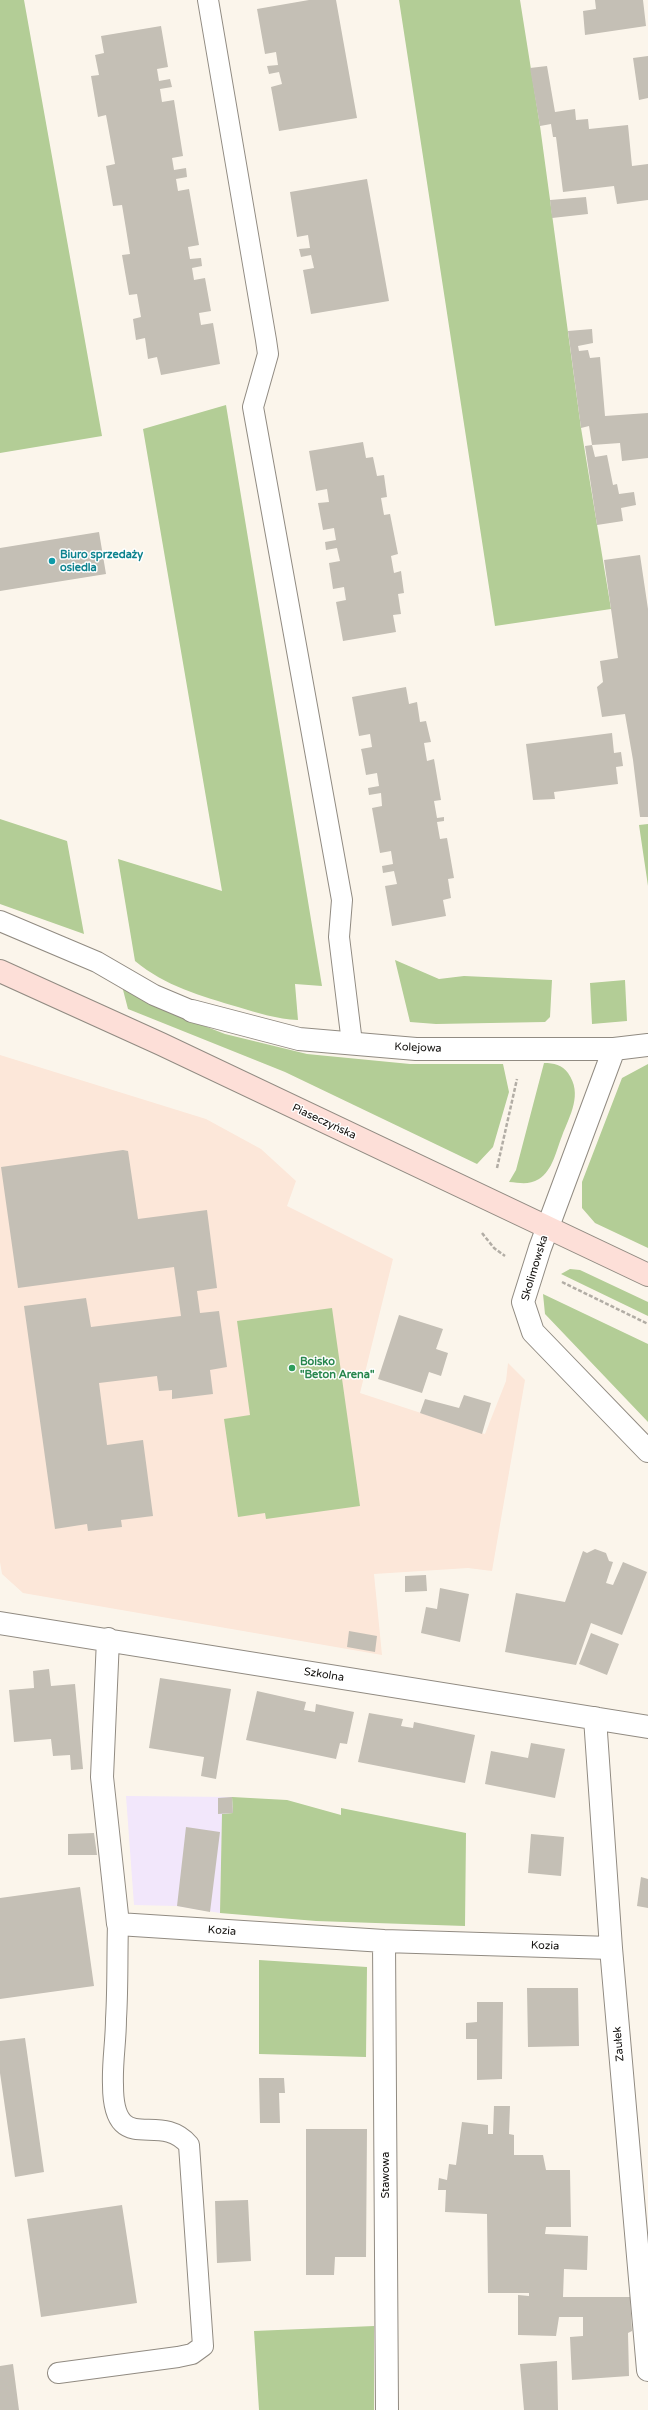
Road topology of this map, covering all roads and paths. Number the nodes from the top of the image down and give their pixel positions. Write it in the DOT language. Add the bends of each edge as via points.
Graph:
graph roads {
  1 [pos="208,0"];
  2 [pos="0,921"];
  3 [pos="0,971"];
  4 [pos="192,1011"];
  5 [pos="352,1043"];
  6 [pos="648,1045"];
  7 [pos="614,1049"];
  8 [pos="518,1077"];
  9 [pos="497,1169"];
  10 [pos="548,1227"];
  11 [pos="648,1275"];
  12 [pos="648,1451"];
  13 [pos="0,1623"];
  14 [pos="108,1639"];
  15 [pos="596,1718"];
  16 [pos="648,1727"];
  17 [pos="118,1924"];
  18 [pos="384,1941"];
  19 [pos="611,1948"];
  20 [pos="648,2370"];
  21 [pos="58,2373"];
  22 [pos="387,2410"];
  1 -- 5 [label="lane" via="267,347 264,369 253,407 342,900 340,937"];
  2 -- 4 [label="lane" via="97,962 154,995"];
  3 -- 10 [label="main road, Piaseczyńska" via="140,1034"];
  4 -- 5 [label="street, Kolejowa" via="299,1039"];
  5 -- 7 [label="street, Kolejowa" via="416,1049"];
  6 -- 7 [label="street, Kolejowa"];
  7 -- 10 [label="street, Skolimowska"];
  8 -- 9 [label="path"];
  10 -- 11 [label="main road, Piaseczyńska"];
  10 -- 12 [label="street, Skolimowska" via="522,1302 533,1332"];
  13 -- 14 [label="street, Szkolna"];
  14 -- 15 [label="street, Szkolna" via="385,1686"];
  14 -- 17 [label="street" via="102,1777"];
  15 -- 16 [label="street, Szkolna"];
  15 -- 19 [label="street, Zaułek"];
  17 -- 18 [label="street, Kozia"];
  17 -- 21 [label="lane" via="112,2086 115,2110 128,2127 169,2130 182,2136 189,2145 203,2346 192,2354 178,2357"];
  18 -- 19 [label="street, Kozia"];
  18 -- 22 [label="street, Stawowa"];
  19 -- 20 [label="street, Zaułek"];
}
